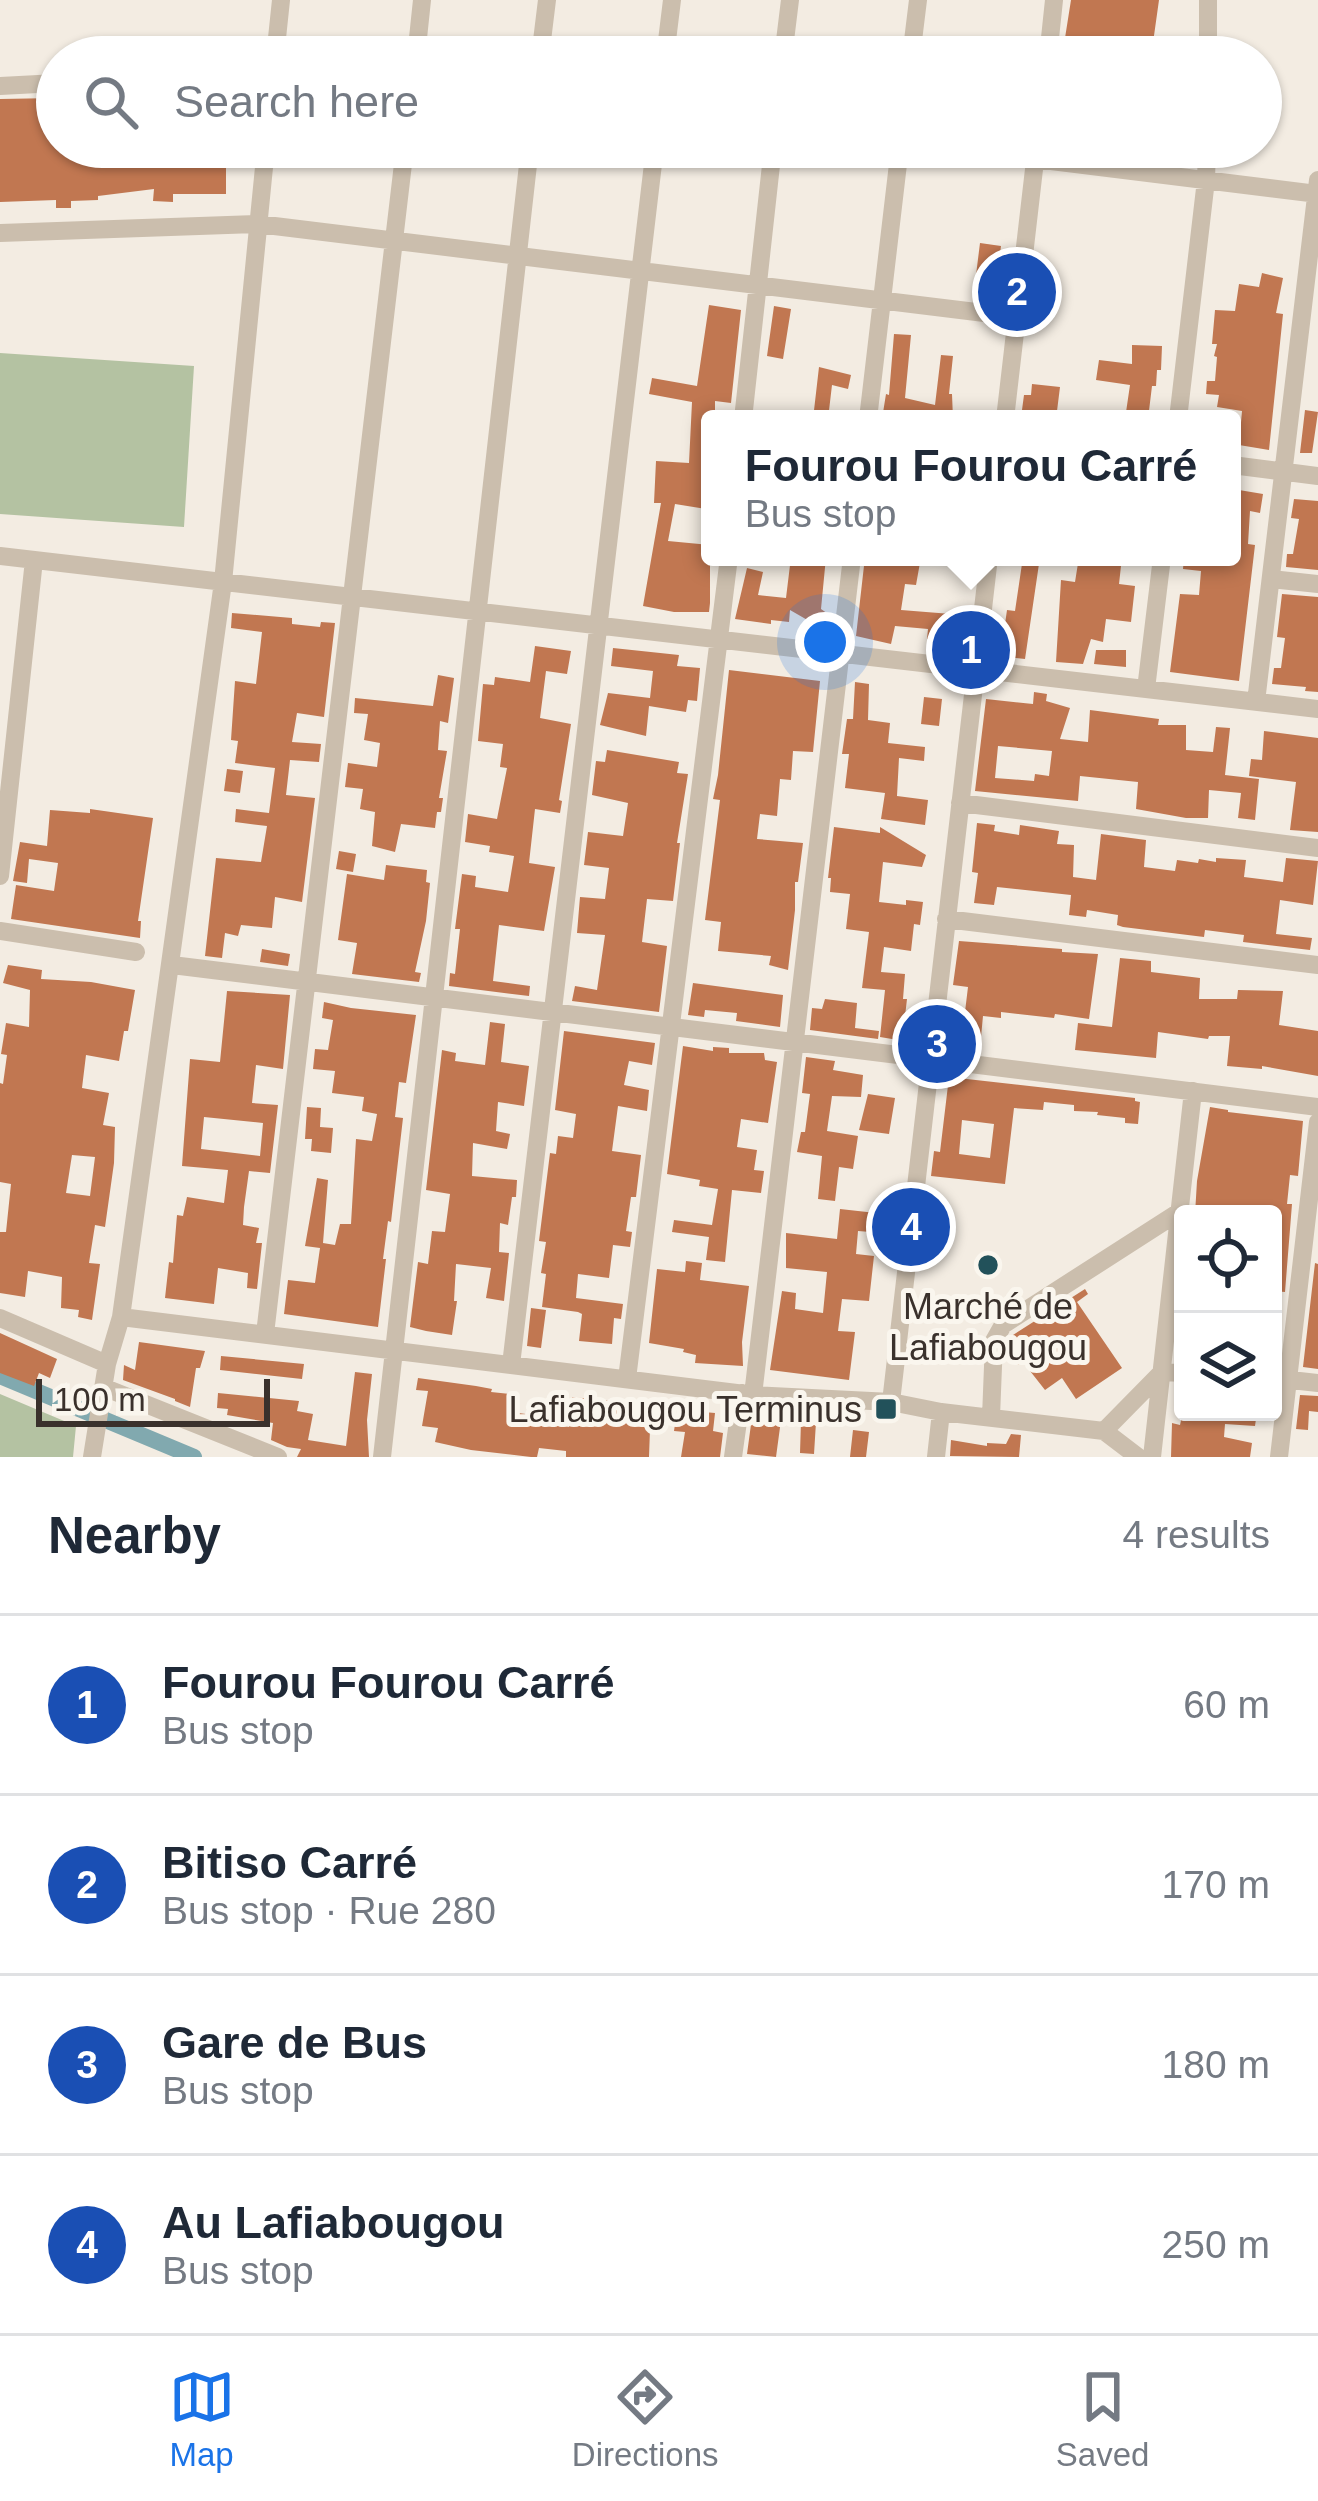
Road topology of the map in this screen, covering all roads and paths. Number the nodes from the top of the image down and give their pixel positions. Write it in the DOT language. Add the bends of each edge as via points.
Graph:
graph roads {
  1 [pos="280,0"];
  2 [pos="422,0"];
  3 [pos="547,0"];
  4 [pos="672,0"];
  5 [pos="790,0"];
  6 [pos="918,0"];
  7 [pos="1054,0"];
  8 [pos="1208,0"];
  9 [pos="277,36"];
  10 [pos="418,36"];
  11 [pos="543,36"];
  12 [pos="668,36"];
  13 [pos="786,36"];
  14 [pos="914,36"];
  15 [pos="1050,36"];
  16 [pos="1208,36"];
  17 [pos="36,84"];
  18 [pos="0,86"];
  19 [pos="264,168"];
  20 [pos="403,168"];
  21 [pos="528,168"];
  22 [pos="652,168"];
  23 [pos="770,168"];
  24 [pos="898,168"];
  25 [pos="1034,168"];
  26 [pos="1130,168"];
  27 [pos="1206,168"];
  28 [pos="1206,180"];
  29 [pos="1317,189"];
  30 [pos="259,224"];
  31 [pos="0,233"];
  32 [pos="394,240"];
  33 [pos="518,256"];
  34 [pos="640,271"];
  35 [pos="756,285"];
  36 [pos="882,300"];
  37 [pos="1017,317"];
  38 [pos="744,410"];
  39 [pos="869,410"];
  40 [pos="1006,410"];
  41 [pos="1179,410"];
  42 [pos="1241,466"];
  43 [pos="1284,471"];
  44 [pos="1318,476"];
  45 [pos="0,556"];
  46 [pos="34,560"];
  47 [pos="728,566"];
  48 [pos="851,566"];
  49 [pos="987,566"];
  50 [pos="1161,566"];
  51 [pos="1271,579"];
  52 [pos="224,582"];
  53 [pos="1318,584"];
  54 [pos="352,597"];
  55 [pos="478,611"];
  56 [pos="598,626"];
  57 [pos="720,640"];
  58 [pos="841,654"];
  59 [pos="975,670"];
  60 [pos="1146,689"];
  61 [pos="1256,702"];
  62 [pos="1318,710"];
  63 [pos="8,735"];
  64 [pos="960,803"];
  65 [pos="1318,848"];
  66 [pos="0,876"];
  67 [pos="946,919"];
  68 [pos="0,931"];
  69 [pos="136,952"];
  70 [pos="172,965"];
  71 [pos="1318,965"];
  72 [pos="307,982"];
  73 [pos="435,998"];
  74 [pos="553,1012"];
  75 [pos="672,1026"];
  76 [pos="795,1042"];
  77 [pos="929,1058"];
  78 [pos="1193,1091"];
  79 [pos="1318,1107"];
  80 [pos="1318,1122"];
  81 [pos="1180,1205"];
  82 [pos="1174,1215"];
  83 [pos="1174,1259"];
  84 [pos="121,1317"];
  85 [pos="0,1318"];
  86 [pos="265,1334"];
  87 [pos="395,1350"];
  88 [pos="107,1364"];
  89 [pos="511,1365"];
  90 [pos="1282,1365"];
  91 [pos="1162,1372"];
  92 [pos="1174,1373"];
  93 [pos="627,1379"];
  94 [pos="1282,1379"];
  95 [pos="1318,1383"];
  96 [pos="747,1394"];
  97 [pos="101,1397"];
  98 [pos="890,1402"];
  99 [pos="940,1412"];
  100 [pos="991,1417"];
  101 [pos="1279,1421"];
  102 [pos="1104,1431"];
  103 [pos="92,1457"];
  104 [pos="278,1457"];
  105 [pos="382,1457"];
  106 [pos="733,1457"];
  107 [pos="936,1457"];
  108 [pos="1138,1457"];
  109 [pos="1152,1457"];
  110 [pos="1279,1457"];
  1 -- 9 [label="street"];
  2 -- 10 [label="street"];
  3 -- 11 [label="street"];
  4 -- 12 [label="street"];
  5 -- 13 [label="street"];
  6 -- 14 [label="street"];
  7 -- 15 [label="street"];
  8 -- 16 [label="street"];
  17 -- 18 [label="street"];
  19 -- 30 [label="street"];
  20 -- 32 [label="street"];
  21 -- 33 [label="street"];
  22 -- 34 [label="street"];
  23 -- 35 [label="street"];
  24 -- 36 [label="street"];
  25 -- 37 [label="street"];
  26 -- 28 [label="street"];
  27 -- 28 [label="street"];
  28 -- 29 [label="street"];
  28 -- 41 [label="street"];
  29 -- 43 [label="street"];
  30 -- 31 [label="street"];
  30 -- 32 [label="street"];
  30 -- 52 [label="street"];
  32 -- 33 [label="street"];
  32 -- 54 [label="street"];
  33 -- 34 [label="street"];
  33 -- 55 [label="street"];
  34 -- 35 [label="street"];
  34 -- 56 [label="street"];
  35 -- 36 [label="street"];
  35 -- 38 [label="street"];
  36 -- 37 [label="street"];
  36 -- 39 [label="street"];
  37 -- 40 [label="street"];
  42 -- 43 [label="street"];
  43 -- 44 [label="street"];
  43 -- 51 [label="street"];
  45 -- 46 [label="street"];
  46 -- 52 [label="street"];
  46 -- 63 [label="street"];
  47 -- 57 [label="street"];
  48 -- 58 [label="street"];
  49 -- 59 [label="street"];
  50 -- 60 [label="street"];
  51 -- 53 [label="street"];
  51 -- 61 [label="street"];
  52 -- 54 [label="street"];
  52 -- 70 [label="street"];
  54 -- 55 [label="street"];
  54 -- 72 [label="street"];
  55 -- 56 [label="street"];
  55 -- 73 [label="street"];
  56 -- 57 [label="street"];
  56 -- 74 [label="street"];
  57 -- 58 [label="street"];
  57 -- 75 [label="street"];
  58 -- 59 [label="street"];
  58 -- 76 [label="street"];
  59 -- 60 [label="street"];
  59 -- 64 [label="street"];
  60 -- 61 [label="street"];
  61 -- 62 [label="street"];
  63 -- 66 [label="street"];
  64 -- 65 [label="street"];
  64 -- 67 [label="street"];
  67 -- 71 [label="street"];
  67 -- 77 [label="street"];
  68 -- 69 [label="street"];
  70 -- 72 [label="street"];
  70 -- 84 [label="street"];
  72 -- 73 [label="street"];
  72 -- 86 [label="street"];
  73 -- 74 [label="street"];
  73 -- 87 [label="street"];
  74 -- 75 [label="street"];
  74 -- 89 [label="street"];
  75 -- 76 [label="street"];
  75 -- 93 [label="street"];
  76 -- 77 [label="street"];
  76 -- 96 [label="street"];
  77 -- 78 [label="street"];
  77 -- 98 [label="street"];
  78 -- 79 [label="street"];
  78 -- 81 [label="street"];
  80 -- 90 [label="street"];
  82 -- 100 [label="street" via="1003,1325 994,1341"];
  83 -- 91 [label="street"];
  84 -- 86 [label="street"];
  84 -- 88 [label="street"];
  85 -- 88 [label="street"];
  86 -- 87 [label="street"];
  87 -- 89 [label="street"];
  87 -- 105 [label="street"];
  88 -- 97 [label="street"];
  89 -- 93 [label="street"];
  91 -- 92 [label="street"];
  91 -- 102 [label="street"];
  91 -- 109 [label="street"];
  93 -- 96 [label="street"];
  94 -- 95 [label="street"];
  96 -- 98 [label="street"];
  96 -- 106 [label="street"];
  97 -- 103 [label="street"];
  97 -- 104 [label="street"];
  98 -- 99 [label="street"];
  99 -- 100 [label="street"];
  99 -- 107 [label="street"];
  100 -- 102 [label="street"];
  101 -- 110 [label="street"];
  102 -- 108 [label="street"];
}
